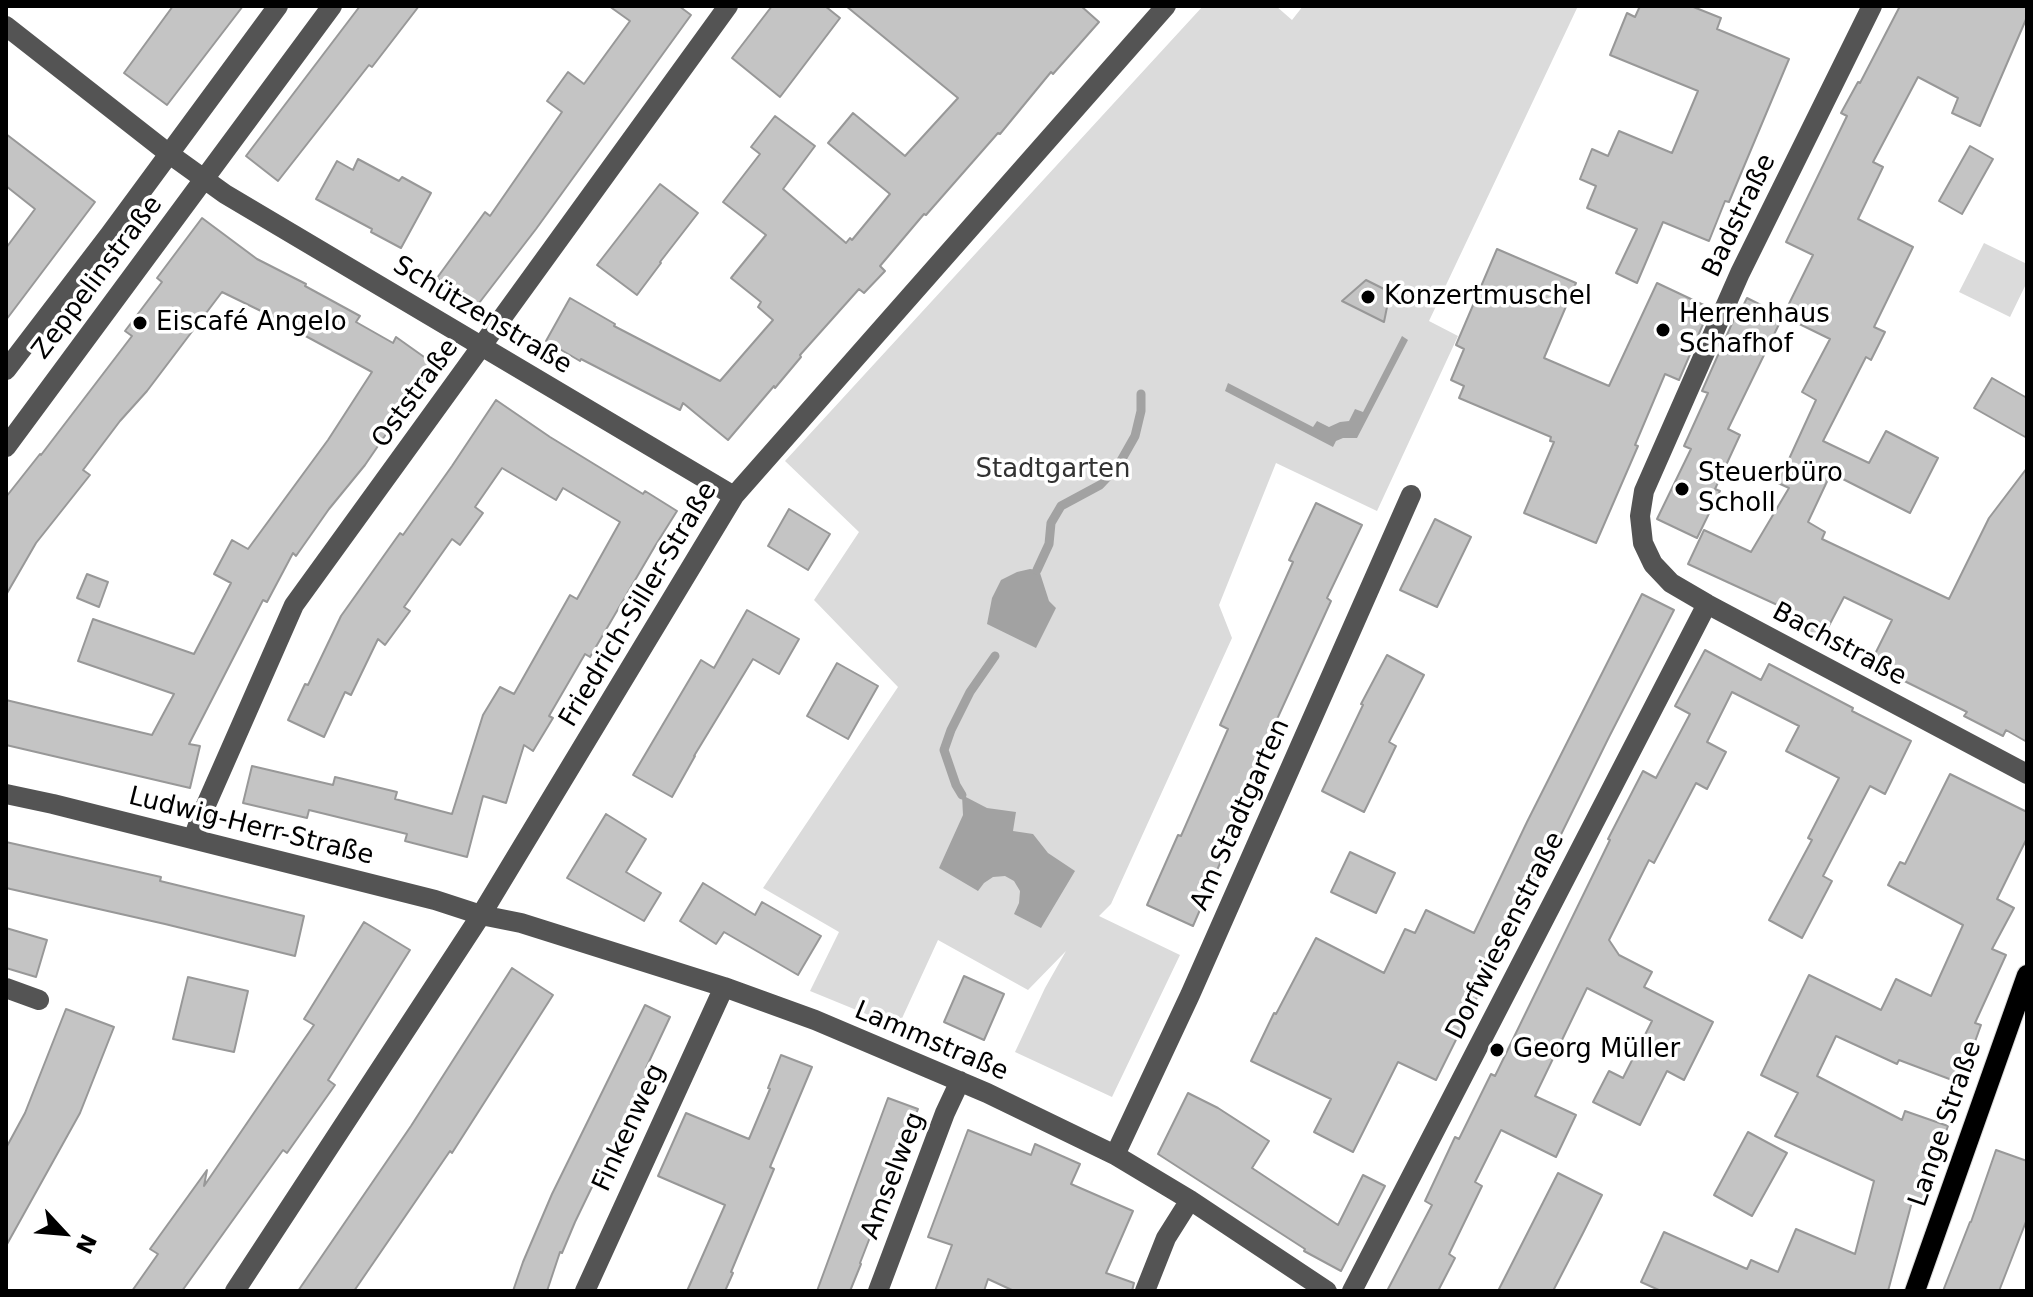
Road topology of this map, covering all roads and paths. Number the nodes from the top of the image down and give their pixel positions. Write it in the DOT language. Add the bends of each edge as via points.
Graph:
graph roads {
  1 [pos="278,6"];
  2 [pos="332,6"];
  3 [pos="728,6"];
  4 [pos="1872,6"];
  5 [pos="1164,7"];
  6 [pos="6,26"];
  7 [pos="168,153"];
  8 [pos="204,178"];
  9 [pos="482,347"];
  10 [pos="6,370"];
  11 [pos="6,447"];
  12 [pos="1411,495"];
  13 [pos="734,496"];
  14 [pos="1643,543"];
  15 [pos="1707,604"];
  16 [pos="2027,774"];
  17 [pos="6,794"];
  18 [pos="193,839"];
  19 [pos="481,915"];
  20 [pos="2027,975"];
  21 [pos="724,987"];
  22 [pos="6,988"];
  23 [pos="39,1000"];
  24 [pos="960,1081"];
  25 [pos="1115,1155"];
  26 [pos="1190,1200"];
  27 [pos="235,1291"];
  28 [pos="585,1291"];
  29 [pos="878,1291"];
  30 [pos="1145,1291"];
  31 [pos="1327,1291"];
  32 [pos="1352,1291"];
  33 [pos="1915,1291"];
  1 -- 7 [label="street, Zeppelinstraße"];
  2 -- 8 [label="street, Zeppelinstraße"];
  3 -- 9 [label="street, Oststraße"];
  4 -- 14 [label="street, Badstraße" via="1740,273 1644,491"];
  5 -- 13 [label="street, Friedrich-Siller-Straße"];
  6 -- 7 [label="street"];
  7 -- 8 [label="street"];
  7 -- 10 [label="street, Zeppelinstraße"];
  8 -- 9 [label="street, Schützenstraße"];
  8 -- 11 [label="street, Zeppelinstraße"];
  9 -- 13 [label="street, Schützenstraße"];
  9 -- 18 [label="street, Oststraße" via="294,605"];
  12 -- 25 [label="street, Am Stadtgarten"];
  13 -- 19 [label="street, Friedrich-Siller-Straße"];
  14 -- 15 [label="street, Bachstraße" via="1671,583"];
  15 -- 16 [label="street, Bachstraße"];
  15 -- 32 [label="street, Dorfwiesenstraße"];
  17 -- 18 [label="street, Ludwig-Herr-Straße"];
  18 -- 19 [label="street, Ludwig-Herr-Straße"];
  19 -- 21 [label="street, Lammstraße"];
  19 -- 27 [label="street, Friedrich-Siller-Straße"];
  20 -- 33 [label="main road, Lange Straße"];
  21 -- 24 [label="street, Lammstraße"];
  21 -- 28 [label="street, Finkenweg"];
  22 -- 23 [label="street"];
  24 -- 25 [label="street, Lammstraße"];
  24 -- 29 [label="street, Amselweg"];
  25 -- 26 [label="street, Lammstraße"];
  26 -- 30 [label="street" via="1166,1238"];
  26 -- 31 [label="street, Lammstraße"];
}
